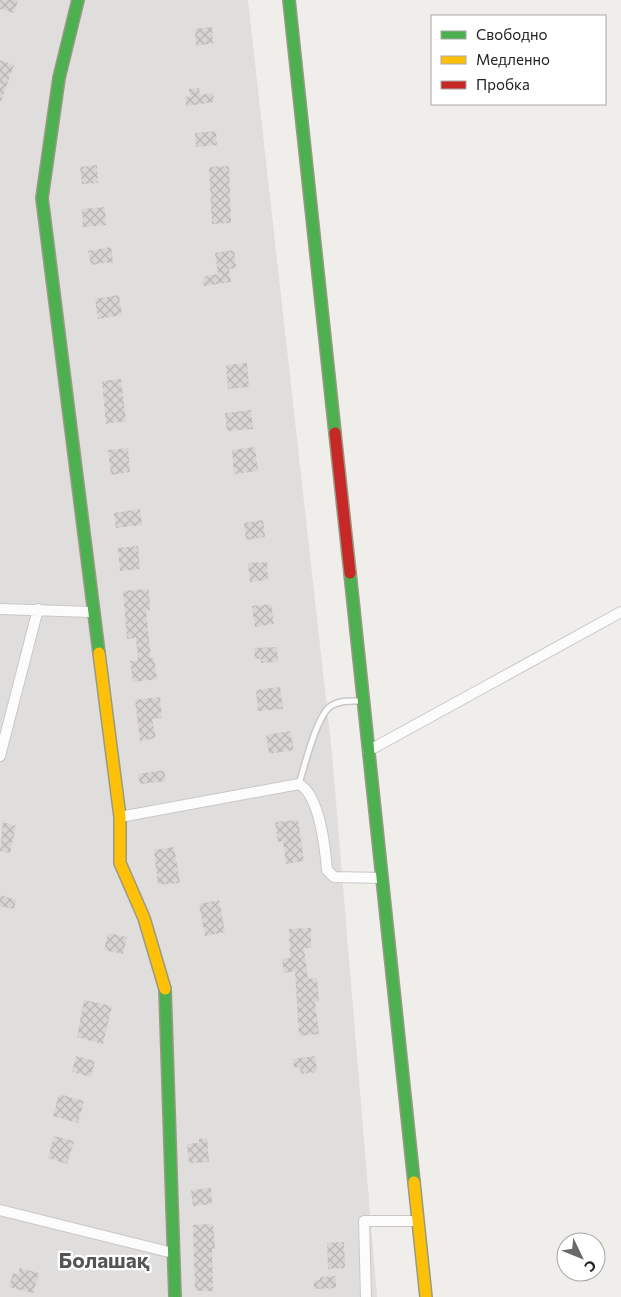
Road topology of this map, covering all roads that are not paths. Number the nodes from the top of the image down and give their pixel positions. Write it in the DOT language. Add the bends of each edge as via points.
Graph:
graph roads {
  1 [pos="78,0"];
  2 [pos="289,0"];
  3 [pos="0,608"];
  4 [pos="38,609"];
  5 [pos="92,612"];
  6 [pos="621,612"];
  7 [pos="363,700"];
  8 [pos="368,751"];
  9 [pos="0,756"];
  10 [pos="300,784"];
  11 [pos="120,817"];
  12 [pos="382,878"];
  13 [pos="0,1210"];
  14 [pos="418,1221"];
  15 [pos="173,1253"];
  16 [pos="175,1297"];
  17 [pos="366,1297"];
  18 [pos="426,1297"];
  1 -- 5 [label="street" via="59,78 42,198"];
  2 -- 7 [label="street"];
  3 -- 4 [label="street"];
  4 -- 5 [label="street"];
  4 -- 9 [label="street"];
  5 -- 11 [label="street"];
  6 -- 8 [label="street"];
  7 -- 8 [label="street"];
  7 -- 10 [label="lane" via="329,706 317,727"];
  8 -- 12 [label="street"];
  10 -- 11 [label="street"];
  10 -- 12 [label="street" via="308,789 315,804 327,870 334,877"];
  11 -- 15 [label="street" via="120,863 144,918 165,984"];
  12 -- 14 [label="street"];
  13 -- 15 [label="street"];
  14 -- 17 [label="street" via="364,1221"];
  14 -- 18 [label="street"];
  15 -- 16 [label="street"];
}
